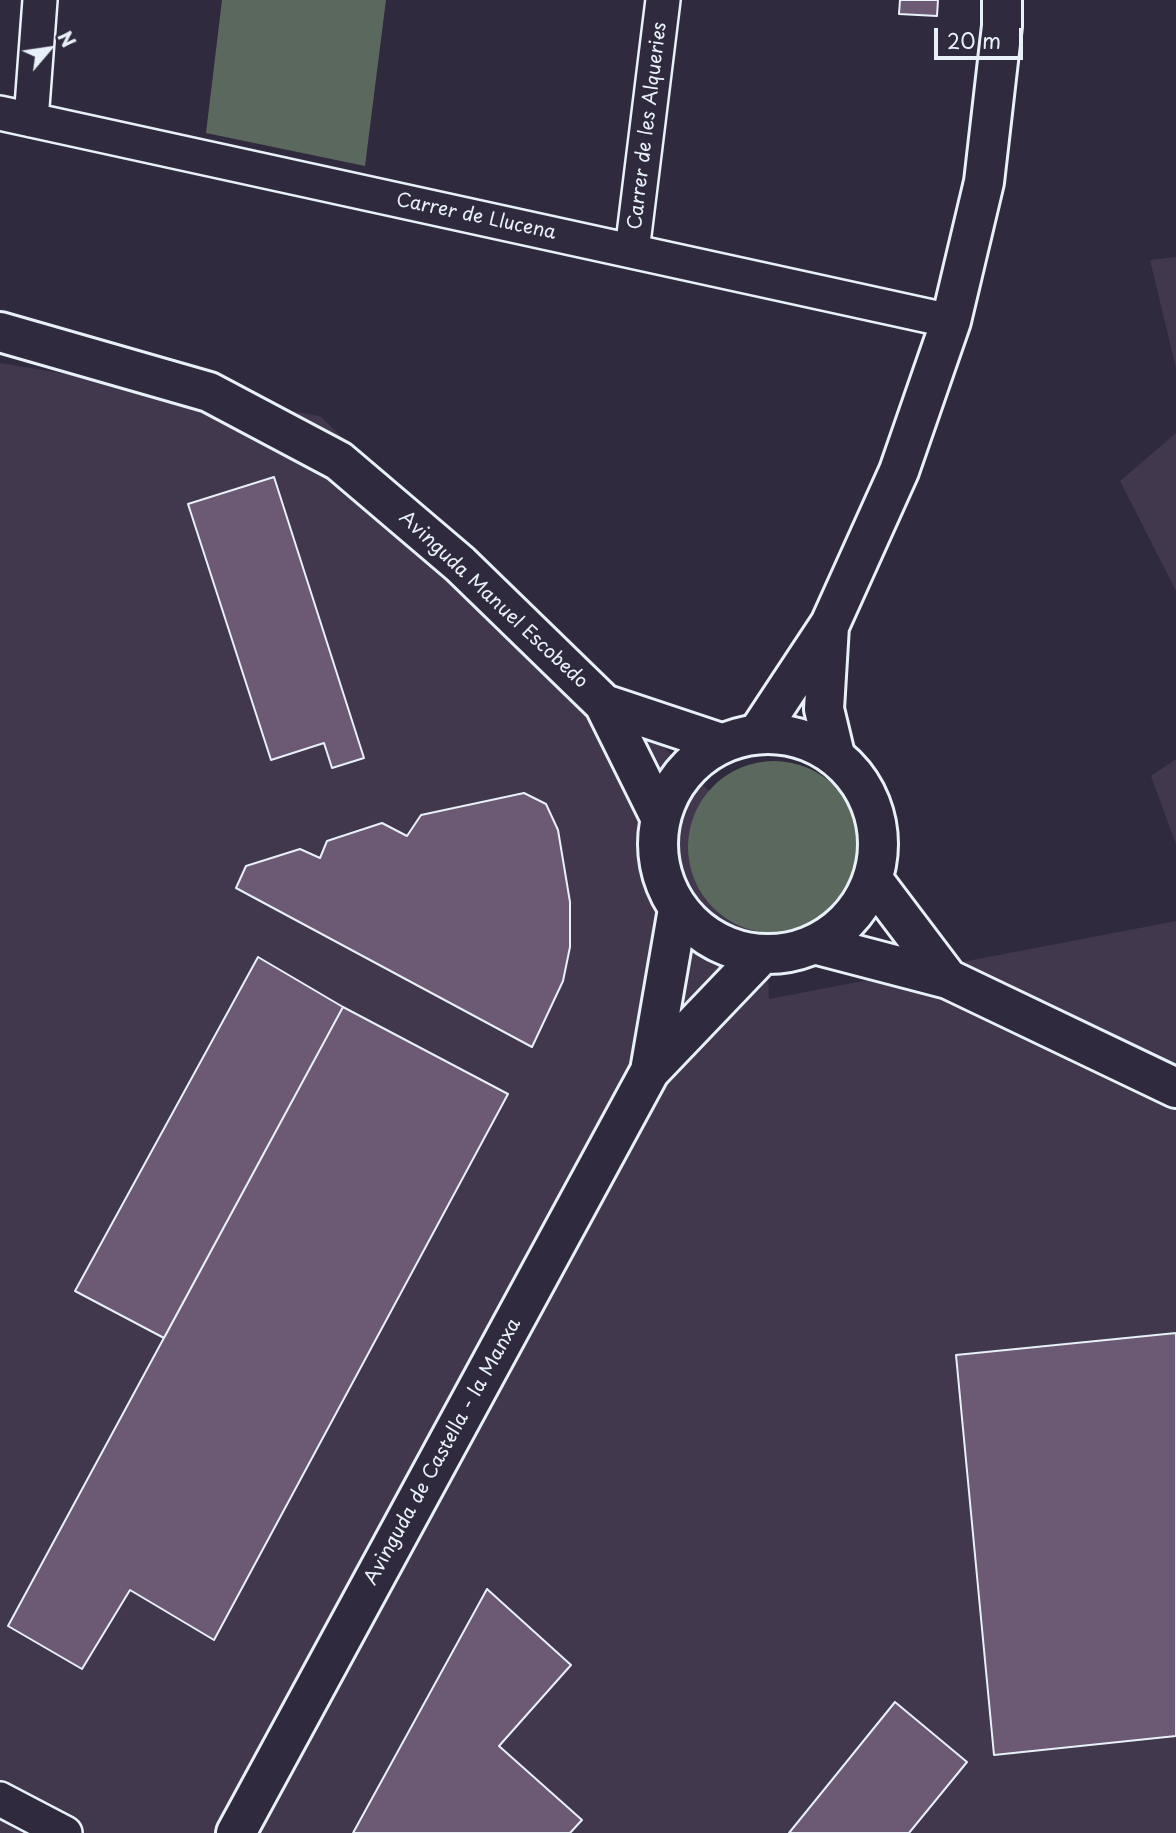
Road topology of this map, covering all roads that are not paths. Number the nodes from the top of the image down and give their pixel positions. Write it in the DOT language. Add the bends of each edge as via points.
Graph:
graph roads {
  1 [pos="40,0"];
  2 [pos="663,0"];
  3 [pos="1002,0"];
  4 [pos="16,116"];
  5 [pos="632,251"];
  6 [pos="951,321"];
  7 [pos="0,332"];
  8 [pos="830,624"];
  9 [pos="604,704"];
  10 [pos="758,733"];
  11 [pos="721,743"];
  12 [pos="835,755"];
  13 [pos="660,817"];
  14 [pos="874,881"];
  15 [pos="678,909"];
  16 [pos="818,945"];
  17 [pos="760,956"];
  18 [pos="948,979"];
  19 [pos="650,1071"];
  20 [pos="1176,1088"];
  21 [pos="0,1799"];
  22 [pos="65,1833"];
  23 [pos="236,1833"];
  1 -- 4 [label="street"];
  2 -- 5 [label="street, Carrer de les Alqueries"];
  3 -- 6 [label="main road" via="984,182"];
  4 -- 5 [label="street, Carrer de Llucena"];
  5 -- 6 [label="street, Carrer de Llucena"];
  6 -- 8 [label="main road" via="899,471"];
  7 -- 9 [label="main road, Avinguda Manuel Escobedo" via="209,392 339,461 460,564"];
  8 -- 10 [label="main road"];
  8 -- 12 [label="main road" via="824,709"];
  9 -- 11 [label="main road, Avinguda Manuel Escobedo"];
  9 -- 13 [label="main road, Avinguda Manuel Escobedo"];
  10 -- 11 [label="main road"];
  10 -- 12 [label="main road" via="799,737"];
  11 -- 13 [label="main road" via="683,773"];
  12 -- 14 [label="main road" via="874,809"];
  13 -- 15 [label="main road" via="659,867"];
  14 -- 16 [label="main road" via="853,918"];
  14 -- 18 [label="main road"];
  15 -- 17 [label="main road" via="715,942"];
  15 -- 19 [label="main road, Avinguda de Castella - la Manxa"];
  16 -- 17 [label="main road"];
  16 -- 18 [label="main road"];
  17 -- 19 [label="main road, Avinguda de Castella - la Manxa"];
  18 -- 20 [label="main road"];
  19 -- 23 [label="main road, Avinguda de Castella - la Manxa"];
  21 -- 22 [label="street"];
}
